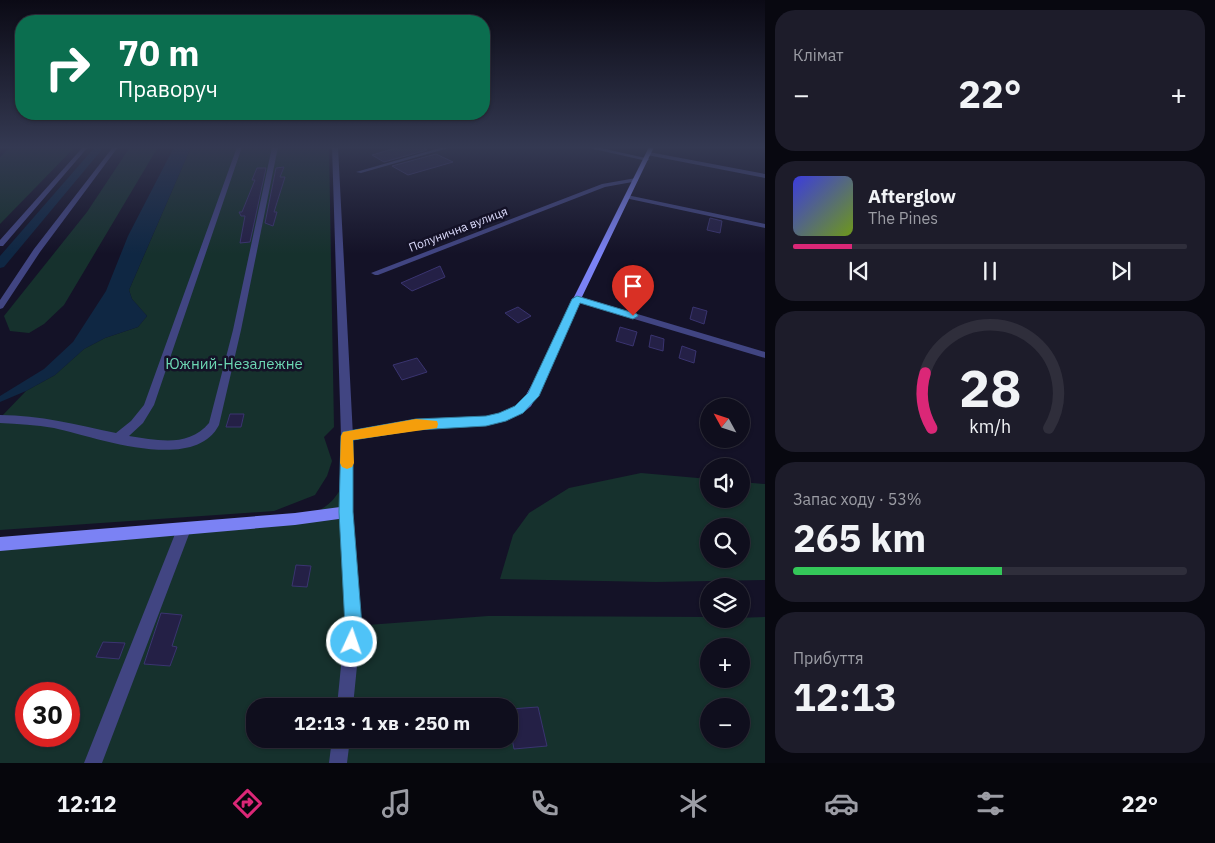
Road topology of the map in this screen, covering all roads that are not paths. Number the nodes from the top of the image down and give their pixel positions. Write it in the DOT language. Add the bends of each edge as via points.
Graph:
graph roads {
  1 [pos="54,183"];
  2 [pos="89,183"];
  3 [pos="227,183"];
  4 [pos="268,183"];
  5 [pos="336,183"];
  6 [pos="619,183"];
  7 [pos="635,183"];
  8 [pos="627,197"];
  9 [pos="765,226"];
  10 [pos="0,244"];
  11 [pos="374,273"];
  12 [pos="577,299"];
  13 [pos="0,306"];
  14 [pos="765,355"];
  15 [pos="0,419"];
  16 [pos="347,436"];
  17 [pos="116,439"];
  18 [pos="346,512"];
  19 [pos="184,529"];
  20 [pos="1,546"];
  21 [pos="346,698"];
  22 [pos="340,748"];
  23 [pos="93,763"];
  24 [pos="338,763"];
  1 -- 10 [label="street"];
  2 -- 13 [label="street"];
  3 -- 17 [label="street" via="144,417"];
  4 -- 17 [label="street" via="214,425 195,442 182,444 160,445"];
  5 -- 16 [label="street"];
  6 -- 11 [label="street, Полунична вулиця" via="604,185"];
  7 -- 8 [label="street"];
  8 -- 9 [label="street"];
  8 -- 12 [label="street"];
  12 -- 14 [label="street"];
  12 -- 16 [label="street" via="533,396 519,410 486,421 416,424"];
  15 -- 17 [label="street" via="18,418"];
  16 -- 18 [label="street"];
  18 -- 19 [label="street"];
  18 -- 21 [label="street" via="354,626"];
  19 -- 20 [label="street"];
  19 -- 23 [label="street"];
  22 -- 24 [label="street"];
}
